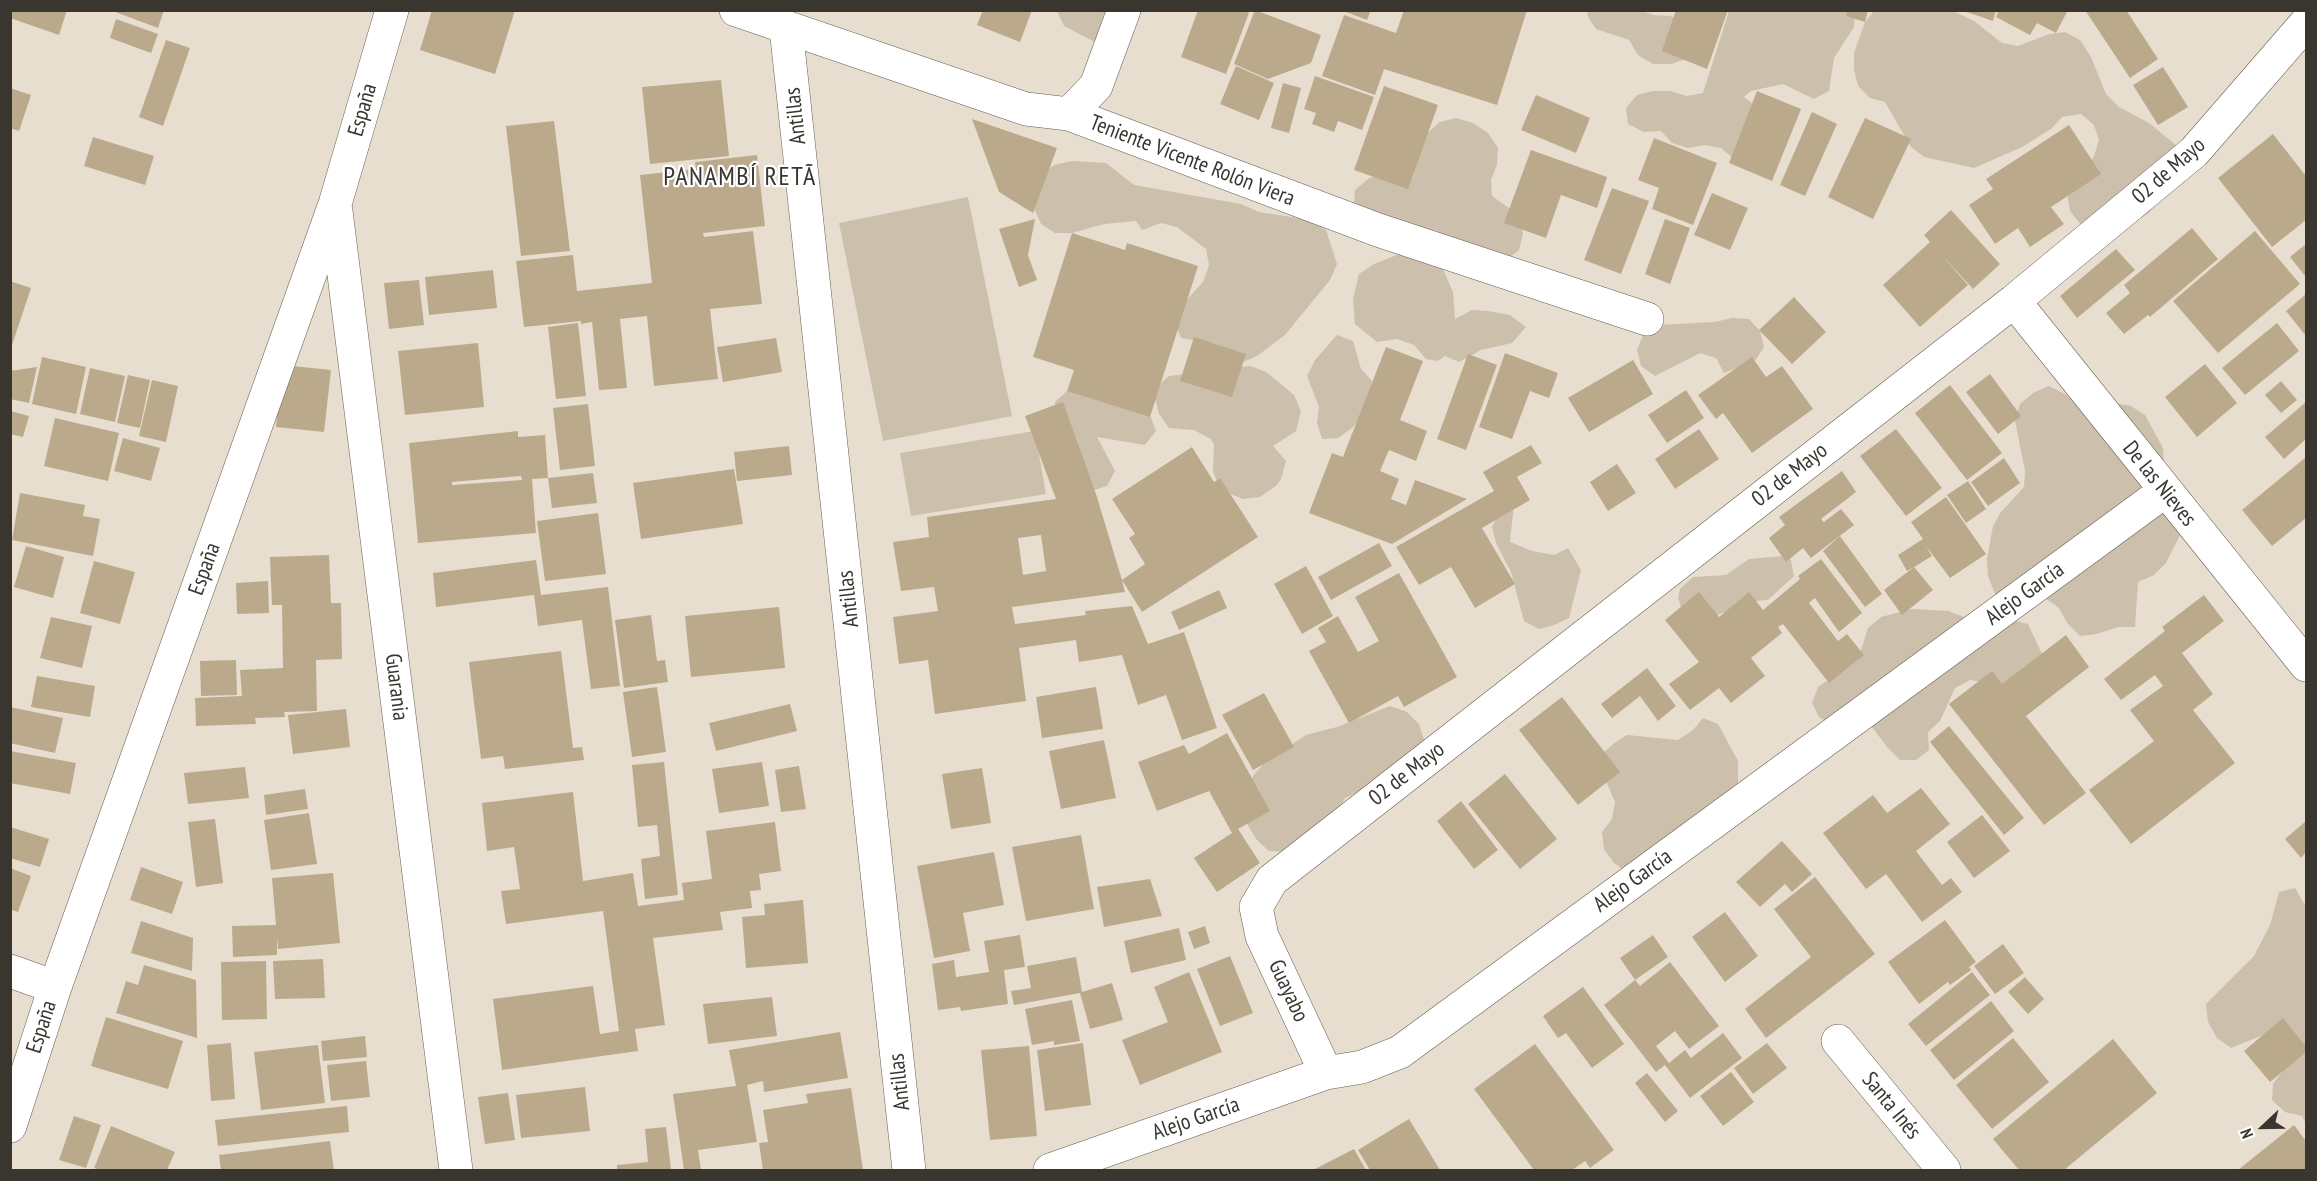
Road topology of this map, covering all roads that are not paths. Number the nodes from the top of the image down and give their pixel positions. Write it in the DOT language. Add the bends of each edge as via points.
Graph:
graph roads {
  1 [pos="392,10"];
  2 [pos="736,10"];
  3 [pos="1124,10"];
  4 [pos="2307,23"];
  5 [pos="786,28"];
  6 [pos="1069,114"];
  7 [pos="335,204"];
  8 [pos="2014,301"];
  9 [pos="1647,319"];
  10 [pos="2165,491"];
  11 [pos="2307,665"];
  12 [pos="1256,907"];
  13 [pos="10,971"];
  14 [pos="55,987"];
  15 [pos="1838,1041"];
  16 [pos="1326,1073"];
  17 [pos="10,1126"];
  18 [pos="456,1170"];
  19 [pos="909,1170"];
  20 [pos="1050,1170"];
  21 [pos="1944,1170"];
  1 -- 7 [label="street, España"];
  2 -- 5 [label="street, Teniente Vicente Rolón Viera"];
  3 -- 6 [label="street" via="1096,86"];
  4 -- 8 [label="street, 02 de Mayo" via="2194,152"];
  5 -- 6 [label="street, Teniente Vicente Rolón Viera" via="1026,109"];
  5 -- 19 [label="street, Antillas"];
  6 -- 9 [label="street, Teniente Vicente Rolón Viera" via="1370,227"];
  7 -- 14 [label="street, España"];
  7 -- 18 [label="street, Guarania"];
  8 -- 10 [label="street, De las Nieves"];
  8 -- 12 [label="street, 02 de Mayo" via="1272,880"];
  10 -- 11 [label="street, De las Nieves"];
  10 -- 16 [label="street, Alejo García" via="1400,1052 1362,1067"];
  12 -- 16 [label="street, Guayabo" via="1262,936"];
  13 -- 14 [label="street"];
  14 -- 17 [label="street, España"];
  15 -- 21 [label="street, Santa Inés"];
  16 -- 20 [label="street, Alejo García"];
}
